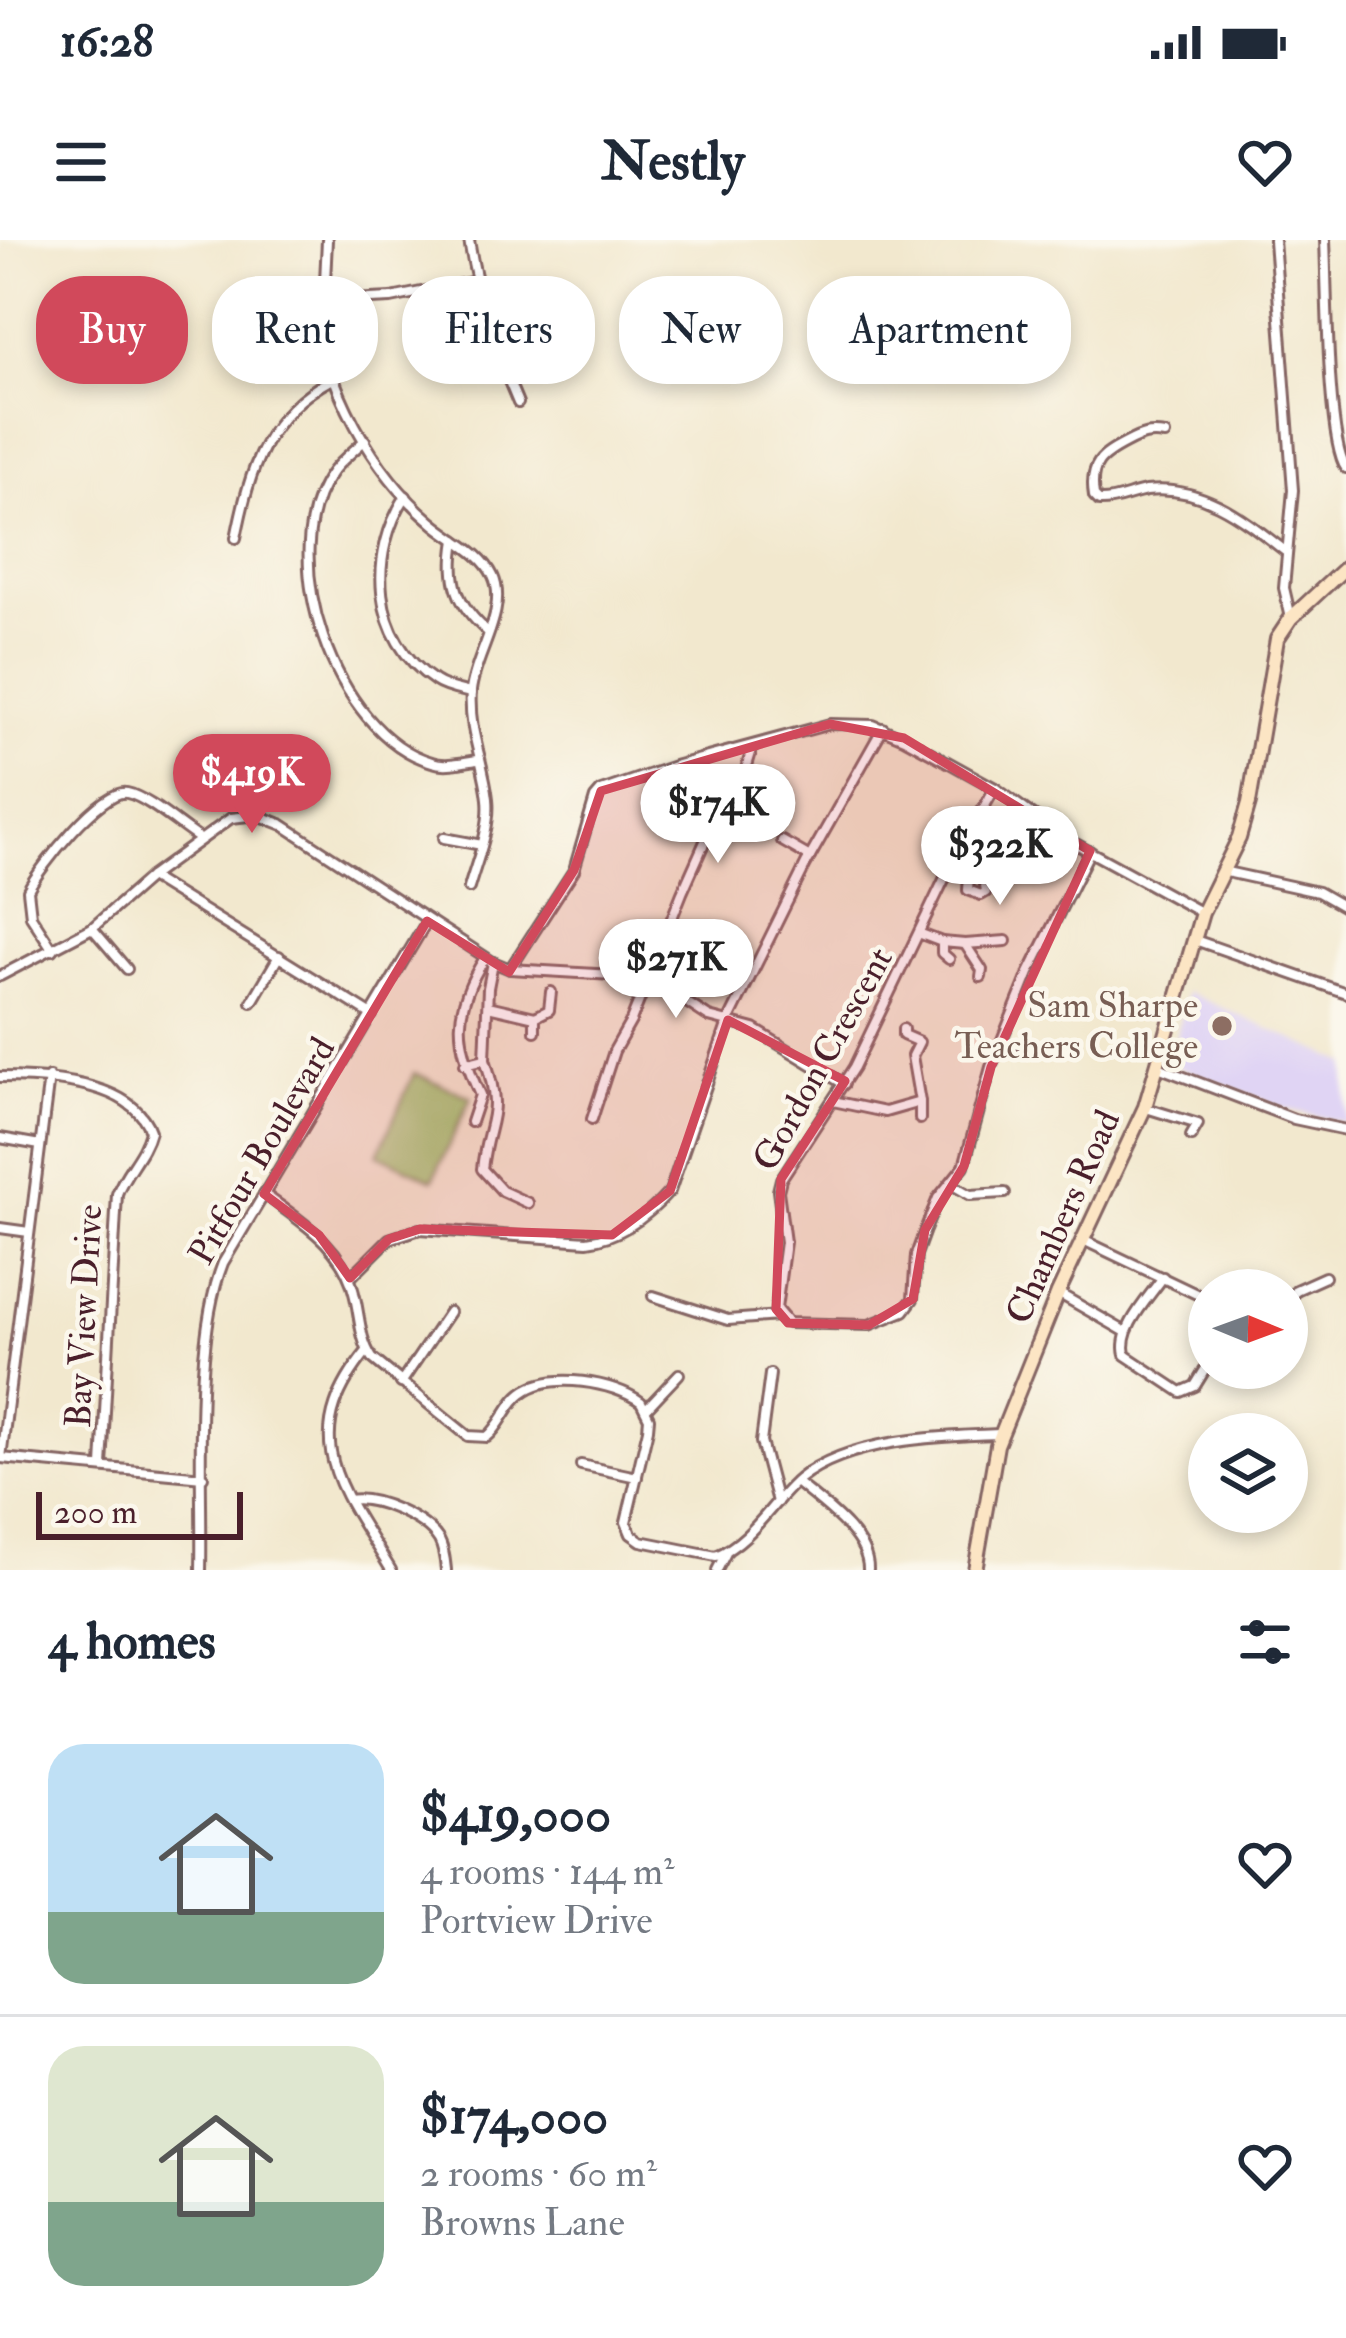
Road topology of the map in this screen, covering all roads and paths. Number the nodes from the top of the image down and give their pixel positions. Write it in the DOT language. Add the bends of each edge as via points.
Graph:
graph roads {
  1 [pos="327,240"];
  2 [pos="469,240"];
  3 [pos="1274,240"];
  4 [pos="1325,240"];
  5 [pos="325,276"];
  6 [pos="475,276"];
  7 [pos="326,384"];
  8 [pos="334,384"];
  9 [pos="509,384"];
  10 [pos="518,404"];
  11 [pos="1165,436"];
  12 [pos="365,440"];
  13 [pos="1346,468"];
  14 [pos="406,496"];
  15 [pos="236,538"];
  16 [pos="457,540"];
  17 [pos="1287,552"];
  18 [pos="1346,567"];
  19 [pos="1292,618"];
  20 [pos="488,632"];
  21 [pos="471,693"];
  22 [pos="883,728"];
  23 [pos="753,745"];
  24 [pos="477,760"];
  25 [pos="995,788"];
  26 [pos="200,838"];
  27 [pos="444,838"];
  28 [pos="782,841"];
  29 [pos="482,845"];
  30 [pos="1090,851"];
  31 [pos="810,857"];
  32 [pos="952,866"];
  33 [pos="1222,871"];
  34 [pos="969,876"];
  35 [pos="150,877"];
  36 [pos="470,888"];
  37 [pos="1346,908"];
  38 [pos="1202,913"];
  39 [pos="427,921"];
  40 [pos="92,928"];
  41 [pos="921,934"];
  42 [pos="1193,940"];
  43 [pos="1006,941"];
  44 [pos="942,942"];
  45 [pos="965,944"];
  46 [pos="52,950"];
  47 [pos="279,956"];
  48 [pos="950,959"];
  49 [pos="489,960"];
  50 [pos="127,969"];
  51 [pos="510,969"];
  52 [pos="0,976"];
  53 [pos="648,976"];
  54 [pos="981,977"];
  55 [pos="550,992"];
  56 [pos="1346,993"];
  57 [pos="252,1002"];
  58 [pos="488,1006"];
  59 [pos="372,1016"];
  60 [pos="535,1018"];
  61 [pos="728,1022"];
  62 [pos="903,1029"];
  63 [pos="535,1031"];
  64 [pos="1027,1044"];
  65 [pos="1000,1045"];
  66 [pos="485,1059"];
  67 [pos="465,1064"];
  68 [pos="1158,1067"];
  69 [pos="0,1077"];
  70 [pos="49,1077"];
  71 [pos="844,1084"];
  72 [pos="832,1101"];
  73 [pos="920,1102"];
  74 [pos="1144,1107"];
  75 [pos="592,1119"];
  76 [pos="920,1119"];
  77 [pos="471,1122"];
  78 [pos="1346,1130"];
  79 [pos="1191,1136"];
  80 [pos="0,1138"];
  81 [pos="40,1145"];
  82 [pos="951,1184"];
  83 [pos="1005,1193"];
  84 [pos="264,1194"];
  85 [pos="528,1203"];
  86 [pos="0,1228"];
  87 [pos="29,1232"];
  88 [pos="1083,1240"];
  89 [pos="1163,1277"];
  90 [pos="1325,1277"];
  91 [pos="350,1278"];
  92 [pos="1308,1285"];
  93 [pos="1188,1290"];
  94 [pos="1058,1293"];
  95 [pos="653,1296"];
  96 [pos="449,1312"];
  97 [pos="779,1316"];
  98 [pos="1126,1331"];
  99 [pos="367,1351"];
  100 [pos="679,1374"];
  101 [pos="770,1374"];
  102 [pos="401,1383"];
  103 [pos="1188,1389"];
  104 [pos="646,1409"];
  105 [pos="1001,1434"];
  106 [pos="0,1458"];
  107 [pos="102,1466"];
  108 [pos="581,1466"];
  109 [pos="203,1477"];
  110 [pos="637,1477"];
  111 [pos="796,1481"];
  112 [pos="349,1500"];
  113 [pos="777,1503"];
  114 [pos="726,1551"];
  115 [pos="201,1570"];
  116 [pos="391,1570"];
  117 [pos="446,1570"];
  118 [pos="717,1570"];
  119 [pos="868,1570"];
  120 [pos="975,1570"];
  1 -- 5 [label="street"];
  2 -- 6 [label="street"];
  3 -- 17 [label="street" via="1293,490"];
  4 -- 13 [label="street" via="1335,421"];
  7 -- 15 [label="street" via="289,407 263,445"];
  8 -- 12 [label="street"];
  9 -- 10 [label="street"];
  11 -- 17 [label="street" via="1147,433 1105,452 1093,470 1094,496 1110,502 1168,491 1208,500 1239,513"];
  12 -- 14 [label="street"];
  12 -- 24 [label="street" via="330,474 315,514 317,628 356,705 387,736 435,764"];
  14 -- 16 [label="street"];
  14 -- 21 [label="street" via="382,546 384,610 415,664 438,684"];
  16 -- 20 [label="street" via="453,586"];
  16 -- 20 [label="street" via="496,584"];
  17 -- 19 [label="street"];
  18 -- 19 [label="street, Chambers Road"];
  19 -- 33 [label="street, Chambers Road" via="1277,639 1249,803"];
  20 -- 21 [label="street"];
  21 -- 24 [label="street"];
  22 -- 23 [label="street" via="830,724"];
  22 -- 25 [label="street"];
  22 -- 31 [label="street"];
  23 -- 51 [label="street" via="601,791 574,869"];
  23 -- 53 [label="street"];
  24 -- 29 [label="street" via="488,795"];
  25 -- 30 [label="street"];
  25 -- 32 [label="street, Gordon Crescent"];
  26 -- 35 [label="street"];
  26 -- 39 [label="street" via="244,814 270,818"];
  26 -- 46 [label="street" via="132,794 104,801 28,890 31,916"];
  27 -- 29 [label="street"];
  28 -- 31 [label="street"];
  29 -- 36 [label="street"];
  30 -- 38 [label="street"];
  30 -- 65 [label="street"];
  31 -- 61 [label="street"];
  32 -- 34 [label="street"];
  32 -- 41 [label="street, Gordon Crescent"];
  33 -- 37 [label="street" via="1318,892"];
  33 -- 38 [label="street, Chambers Road"];
  35 -- 40 [label="street"];
  35 -- 47 [label="street"];
  38 -- 42 [label="street, Chambers Road"];
  39 -- 49 [label="street"];
  39 -- 59 [label="street, Pitfour Boulevard"];
  40 -- 46 [label="street"];
  40 -- 50 [label="street"];
  41 -- 44 [label="street"];
  41 -- 71 [label="street, Gordon Crescent"];
  42 -- 56 [label="street"];
  42 -- 68 [label="street, Chambers Road"];
  43 -- 45 [label="street"];
  44 -- 45 [label="street"];
  44 -- 48 [label="street"];
  45 -- 54 [label="street"];
  46 -- 52 [label="street"];
  47 -- 57 [label="street"];
  47 -- 59 [label="street"];
  49 -- 51 [label="street"];
  49 -- 58 [label="street"];
  49 -- 67 [label="street" via="472,979 460,1020"];
  51 -- 53 [label="street"];
  53 -- 61 [label="street"];
  53 -- 75 [label="street"];
  55 -- 60 [label="street" via="549,1010"];
  58 -- 60 [label="street"];
  58 -- 66 [label="street"];
  59 -- 84 [label="street, Pitfour Boulevard"];
  60 -- 63 [label="street"];
  61 -- 71 [label="street" via="754,1029"];
  61 -- 91 [label="street" via="670,1191 633,1223 587,1241 420,1229 389,1239"];
  62 -- 73 [label="street" via="919,1042 912,1056"];
  64 -- 65 [label="street"];
  65 -- 82 [label="street" via="964,1166"];
  66 -- 67 [label="street"];
  66 -- 85 [label="street" via="496,1113 482,1169"];
  67 -- 77 [label="street" via="480,1095"];
  68 -- 74 [label="street, Chambers Road"];
  68 -- 78 [label="street" via="1294,1119"];
  69 -- 70 [label="street, Bay View Drive"];
  70 -- 81 [label="street"];
  70 -- 107 [label="street, Bay View Drive" via="125,1101 150,1131 117,1194"];
  71 -- 72 [label="street, Gordon Crescent"];
  72 -- 73 [label="street" via="885,1112"];
  72 -- 97 [label="street, Gordon Crescent" via="778,1191"];
  73 -- 76 [label="street"];
  74 -- 79 [label="street" via="1198,1124"];
  74 -- 88 [label="street, Chambers Road"];
  80 -- 81 [label="street"];
  81 -- 87 [label="street"];
  82 -- 83 [label="street" via="970,1195"];
  82 -- 97 [label="street" via="925,1230 904,1311 844,1328"];
  84 -- 91 [label="street" via="319,1235"];
  84 -- 109 [label="street, Pitfour Boulevard" via="215,1284"];
  86 -- 87 [label="street"];
  87 -- 106 [label="street"];
  88 -- 89 [label="street"];
  88 -- 94 [label="street, Chambers Road"];
  89 -- 93 [label="street"];
  89 -- 98 [label="street"];
  90 -- 92 [label="street"];
  91 -- 99 [label="street"];
  94 -- 98 [label="street"];
  94 -- 105 [label="street, Chambers Road"];
  95 -- 97 [label="street" via="728,1320"];
  96 -- 102 [label="street"];
  98 -- 103 [label="street" via="1125,1355 1181,1392"];
  99 -- 102 [label="street"];
  99 -- 112 [label="street" via="330,1415 329,1452"];
  100 -- 104 [label="street"];
  101 -- 113 [label="street" via="761,1442"];
  102 -- 104 [label="street" via="479,1438 496,1430 523,1392 550,1383 611,1389"];
  104 -- 110 [label="street"];
  105 -- 111 [label="street" via="884,1445"];
  105 -- 120 [label="street, Chambers Road"];
  106 -- 107 [label="street"];
  107 -- 109 [label="street"];
  108 -- 110 [label="street"];
  109 -- 115 [label="street, Pitfour Boulevard"];
  110 -- 114 [label="street" via="626,1522 635,1538 703,1556"];
  111 -- 113 [label="street"];
  111 -- 119 [label="street" via="869,1555"];
  112 -- 116 [label="street"];
  112 -- 117 [label="street" via="375,1499 433,1532"];
  113 -- 114 [label="street"];
  114 -- 118 [label="street"];
}
